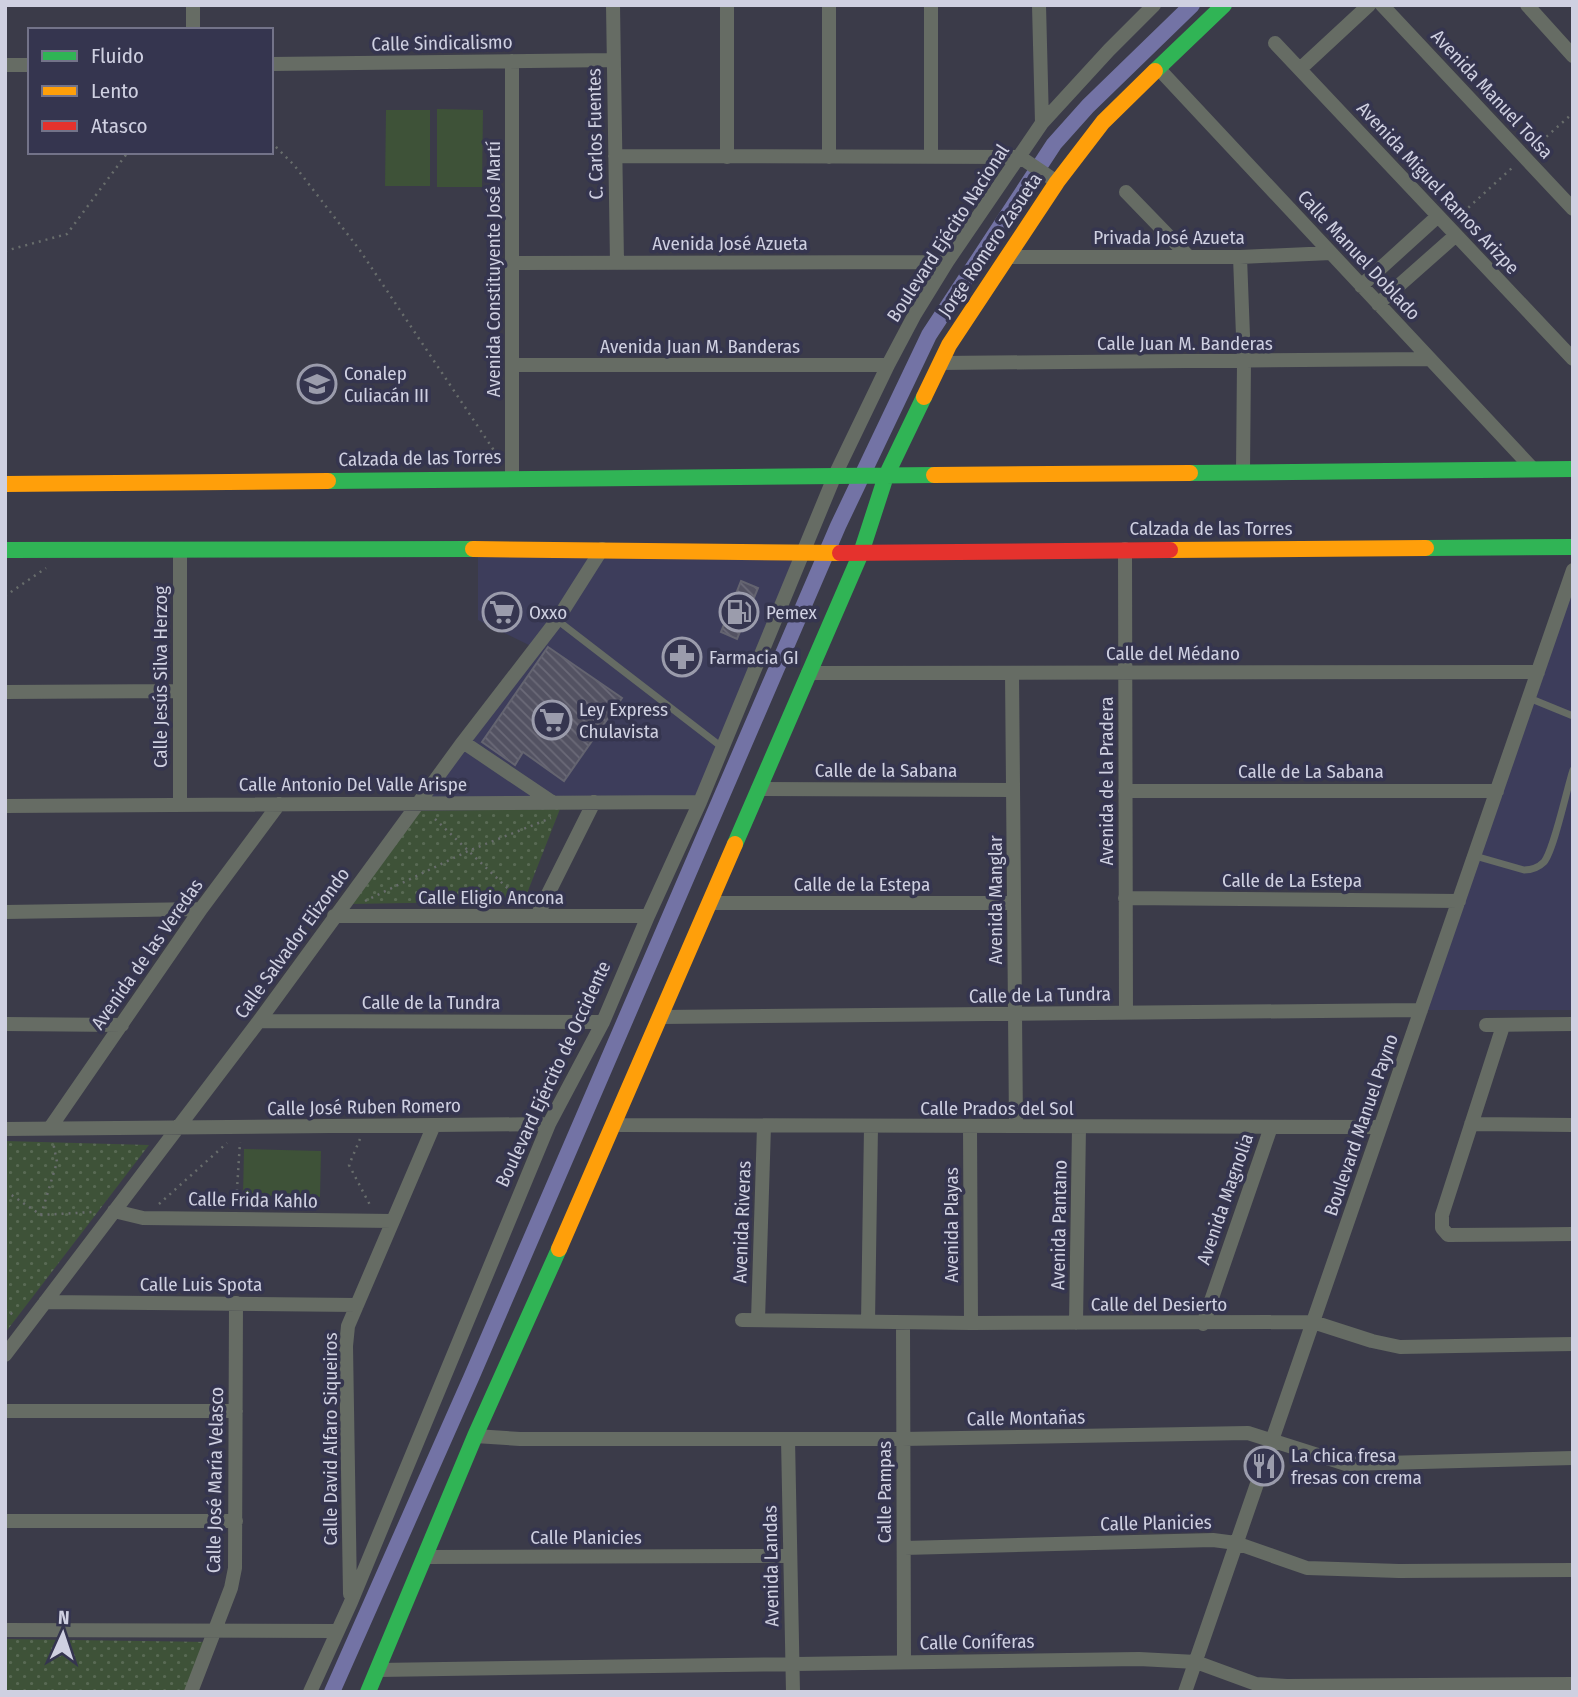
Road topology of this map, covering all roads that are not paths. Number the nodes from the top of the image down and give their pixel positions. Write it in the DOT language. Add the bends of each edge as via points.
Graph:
graph roads {
  1 [pos="193,5"];
  2 [pos="612,5"];
  3 [pos="727,5"];
  4 [pos="829,5"];
  5 [pos="931,5"];
  6 [pos="1039,5"];
  7 [pos="1224,5"];
  8 [pos="1369,5"];
  9 [pos="1382,5"];
  10 [pos="1527,5"];
  11 [pos="1148,8"];
  12 [pos="193,28"];
  13 [pos="1275,43"];
  14 [pos="1573,56"];
  15 [pos="614,60"];
  16 [pos="512,61"];
  17 [pos="273,64"];
  18 [pos="5,65"];
  19 [pos="28,65"];
  20 [pos="1158,68"];
  21 [pos="1300,69"];
  22 [pos="1042,123"];
  23 [pos="615,156"];
  24 [pos="727,156"];
  25 [pos="829,157"];
  26 [pos="931,157"];
  27 [pos="1023,159"];
  28 [pos="1052,179"];
  29 [pos="1126,192"];
  30 [pos="1573,209"];
  31 [pos="1447,226"];
  32 [pos="1331,253"];
  33 [pos="1188,256"];
  34 [pos="1007,257"];
  35 [pos="1240,257"];
  36 [pos="617,262"];
  37 [pos="947,262"];
  38 [pos="512,263"];
  39 [pos="1361,286"];
  40 [pos="1378,304"];
  41 [pos="1430,359"];
  42 [pos="1573,359"];
  43 [pos="1244,362"];
  44 [pos="940,363"];
  45 [pos="512,365"];
  46 [pos="888,365"];
  47 [pos="1532,468"];
  48 [pos="1573,468"];
  49 [pos="1243,471"];
  50 [pos="835,475"];
  51 [pos="881,476"];
  52 [pos="513,478"];
  53 [pos="5,485"];
  54 [pos="1573,547"];
  55 [pos="180,549"];
  56 [pos="602,549"];
  57 [pos="1125,549"];
  58 [pos="5,550"];
  59 [pos="812,552"];
  60 [pos="855,553"];
  61 [pos="1573,570"];
  62 [pos="558,620"];
  63 [pos="1538,672"];
  64 [pos="807,673"];
  65 [pos="1012,673"];
  66 [pos="1125,673"];
  67 [pos="179,691"];
  68 [pos="5,692"];
  69 [pos="1529,697"];
  70 [pos="1573,716"];
  71 [pos="463,742"];
  72 [pos="723,748"];
  73 [pos="1573,769"];
  74 [pos="758,789"];
  75 [pos="1013,790"];
  76 [pos="1496,790"];
  77 [pos="1125,791"];
  78 [pos="594,802"];
  79 [pos="700,802"];
  80 [pos="418,803"];
  81 [pos="279,804"];
  82 [pos="180,805"];
  83 [pos="5,806"];
  84 [pos="554,809"];
  85 [pos="1474,856"];
  86 [pos="1125,898"];
  87 [pos="1458,901"];
  88 [pos="1014,903"];
  89 [pos="710,904"];
  90 [pos="201,909"];
  91 [pos="5,912"];
  92 [pos="334,916"];
  93 [pos="537,916"];
  94 [pos="648,916"];
  95 [pos="1420,1010"];
  96 [pos="1126,1013"];
  97 [pos="1015,1014"];
  98 [pos="661,1017"];
  99 [pos="259,1021"];
  100 [pos="603,1022"];
  101 [pos="5,1024"];
  102 [pos="1573,1024"];
  103 [pos="122,1025"];
  104 [pos="1486,1025"];
  105 [pos="1503,1026"];
  106 [pos="615,1123"];
  107 [pos="549,1124"];
  108 [pos="1471,1124"];
  109 [pos="434,1125"];
  110 [pos="1573,1125"];
  111 [pos="764,1126"];
  112 [pos="1016,1126"];
  113 [pos="179,1127"];
  114 [pos="871,1127"];
  115 [pos="970,1127"];
  116 [pos="1079,1127"];
  117 [pos="1380,1127"];
  118 [pos="50,1128"];
  119 [pos="1270,1128"];
  120 [pos="5,1129"];
  121 [pos="114,1211"];
  122 [pos="385,1221"];
  123 [pos="1573,1234"];
  124 [pos="45,1302"];
  125 [pos="236,1303"];
  126 [pos="357,1305"];
  127 [pos="742,1320"];
  128 [pos="758,1320"];
  129 [pos="869,1322"];
  130 [pos="1313,1322"];
  131 [pos="903,1323"];
  132 [pos="971,1323"];
  133 [pos="1076,1323"];
  134 [pos="1203,1324"];
  135 [pos="1573,1344"];
  136 [pos="5,1354"];
  137 [pos="5,1411"];
  138 [pos="236,1411"];
  139 [pos="475,1436"];
  140 [pos="788,1439"];
  141 [pos="904,1439"];
  142 [pos="1273,1440"];
  143 [pos="1573,1458"];
  144 [pos="5,1521"];
  145 [pos="236,1521"];
  146 [pos="1237,1544"];
  147 [pos="904,1548"];
  148 [pos="790,1556"];
  149 [pos="425,1557"];
  150 [pos="1573,1570"];
  151 [pos="351,1602"];
  152 [pos="5,1629"];
  153 [pos="214,1630"];
  154 [pos="336,1631"];
  155 [pos="904,1662"];
  156 [pos="1196,1662"];
  157 [pos="792,1664"];
  158 [pos="378,1670"];
  159 [pos="1573,1684"];
  160 [pos="191,1692"];
  161 [pos="310,1692"];
  162 [pos="368,1692"];
  163 [pos="793,1692"];
  164 [pos="1185,1692"];
  1 -- 12 [label="street"];
  2 -- 15 [label="street, C. Carlos Fuentes"];
  3 -- 24 [label="street"];
  4 -- 25 [label="street"];
  5 -- 26 [label="street"];
  6 -- 22 [label="street"];
  7 -- 20 [label="main road, Jorge Romero Zasueta"];
  8 -- 21 [label="street"];
  9 -- 30 [label="street, Avenida Manuel Tolsa"];
  10 -- 14 [label="street"];
  11 -- 22 [label="street, Boulevard Ejécito Nacional"];
  13 -- 21 [label="street, Avenida Miguel Ramos Arizpe"];
  15 -- 16 [label="street, Calle Sindicalismo"];
  15 -- 23 [label="street, C. Carlos Fuentes"];
  16 -- 17 [label="street, Calle Sindicalismo"];
  16 -- 38 [label="street, Avenida Constituyente José Martí"];
  18 -- 19 [label="street"];
  20 -- 28 [label="main road, Jorge Romero Zasueta"];
  20 -- 32 [label="street, Calle Manuel Doblado"];
  21 -- 31 [label="street, Avenida Miguel Ramos Arizpe"];
  22 -- 27 [label="street, Boulevard Ejécito Nacional"];
  23 -- 24 [label="street"];
  23 -- 36 [label="street, C. Carlos Fuentes"];
  24 -- 25 [label="street"];
  25 -- 26 [label="street"];
  26 -- 27 [label="street"];
  27 -- 28 [label="street"];
  27 -- 37 [label="street, Boulevard Ejécito Nacional"];
  28 -- 34 [label="main road, Jorge Romero Zasueta"];
  29 -- 33 [label="street"];
  31 -- 39 [label="street"];
  31 -- 40 [label="street"];
  31 -- 42 [label="street, Avenida Miguel Ramos Arizpe"];
  32 -- 35 [label="street, Privada José Azueta"];
  32 -- 39 [label="street, Calle Manuel Doblado"];
  33 -- 34 [label="street, Privada José Azueta"];
  33 -- 35 [label="street, Privada José Azueta"];
  34 -- 44 [label="main road, Jorge Romero Zasueta"];
  35 -- 43 [label="street"];
  36 -- 37 [label="street, Avenida José Azueta"];
  36 -- 38 [label="street, Avenida José Azueta"];
  37 -- 46 [label="street, Boulevard Ejécito Nacional"];
  38 -- 45 [label="street, Avenida Constituyente José Martí"];
  39 -- 40 [label="street, Calle Manuel Doblado"];
  40 -- 41 [label="street, Calle Manuel Doblado"];
  41 -- 43 [label="street, Calle Juan M. Banderas"];
  41 -- 47 [label="street, Calle Manuel Doblado"];
  43 -- 44 [label="street, Calle Juan M. Banderas"];
  43 -- 49 [label="street"];
  44 -- 51 [label="main road, Jorge Romero Zasueta"];
  45 -- 46 [label="street, Avenida Juan M. Banderas"];
  45 -- 52 [label="street, Avenida Constituyente José Martí"];
  46 -- 50 [label="street, Boulevard Ejécito Nacional"];
  47 -- 48 [label="main road"];
  47 -- 49 [label="main road"];
  49 -- 51 [label="main road"];
  50 -- 51 [label="main road, Calzada de las Torres"];
  50 -- 52 [label="main road, Calzada de las Torres"];
  50 -- 59 [label="street, Boulevard Ejécito Nacional"];
  51 -- 60 [label="main road, Jorge Romero Zasueta"];
  52 -- 53 [label="main road, Calzada de las Torres"];
  54 -- 57 [label="main road, Calzada de las Torres"];
  55 -- 56 [label="main road"];
  55 -- 58 [label="main road"];
  55 -- 67 [label="street, Calle Jesús Silva Herzog"];
  56 -- 59 [label="main road"];
  56 -- 62 [label="street, Calle Salvador Elizondo"];
  57 -- 60 [label="main road, Calzada de las Torres"];
  57 -- 66 [label="street, Avenida de la Pradera"];
  59 -- 60 [label="main road, Calzada de las Torres"];
  59 -- 72 [label="street, Boulevard Ejército de Occidente"];
  60 -- 64 [label="main road"];
  61 -- 63 [label="street, Boulevard Manuel Payno"];
  62 -- 71 [label="street, Calle Salvador Elizondo"];
  62 -- 72 [label="lane"];
  63 -- 66 [label="street, Calle del Médano"];
  63 -- 69 [label="street, Boulevard Manuel Payno"];
  64 -- 65 [label="street, Calle del Médano"];
  64 -- 74 [label="main road"];
  65 -- 66 [label="street, Calle del Médano"];
  65 -- 75 [label="street, Avenida Manglar"];
  66 -- 77 [label="street, Avenida de la Pradera"];
  67 -- 68 [label="street"];
  67 -- 82 [label="street, Calle Jesús Silva Herzog"];
  69 -- 70 [label="lane"];
  69 -- 76 [label="street, Boulevard Manuel Payno"];
  71 -- 80 [label="street, Calle Salvador Elizondo"];
  71 -- 84 [label="street"];
  72 -- 79 [label="street, Boulevard Ejército de Occidente"];
  73 -- 85 [label="lane" via="1549,853 1540,866 1524,870"];
  74 -- 75 [label="street, Calle de la Sabana"];
  74 -- 89 [label="main road"];
  75 -- 88 [label="street, Avenida Manglar"];
  76 -- 77 [label="street, Calle de La Sabana"];
  76 -- 85 [label="street, Boulevard Manuel Payno"];
  77 -- 86 [label="street, Avenida de la Pradera"];
  78 -- 79 [label="street, Calle Antonio Del Valle Arispe"];
  78 -- 84 [label="street, Calle Antonio Del Valle Arispe"];
  78 -- 93 [label="street"];
  79 -- 94 [label="street, Boulevard Ejército de Occidente"];
  80 -- 81 [label="street, Calle Antonio Del Valle Arispe"];
  80 -- 84 [label="street, Calle Antonio Del Valle Arispe"];
  80 -- 92 [label="street, Calle Salvador Elizondo"];
  81 -- 82 [label="street, Calle Antonio Del Valle Arispe"];
  81 -- 90 [label="street, Avenida de las Veredas"];
  82 -- 83 [label="street, Calle Antonio Del Valle Arispe"];
  85 -- 87 [label="street, Boulevard Manuel Payno"];
  86 -- 87 [label="street, Calle de La Estepa"];
  86 -- 96 [label="street, Avenida de la Pradera"];
  87 -- 95 [label="street, Boulevard Manuel Payno"];
  88 -- 89 [label="street, Calle de la Estepa"];
  88 -- 97 [label="street, Avenida Manglar"];
  89 -- 98 [label="main road"];
  90 -- 91 [label="street"];
  90 -- 103 [label="street, Avenida de las Veredas"];
  92 -- 93 [label="street, Calle Eligio Ancona"];
  92 -- 99 [label="street, Calle Salvador Elizondo"];
  93 -- 94 [label="street, Calle Eligio Ancona"];
  94 -- 100 [label="street, Boulevard Ejército de Occidente"];
  95 -- 96 [label="street, Calle de La Tundra"];
  95 -- 117 [label="street, Boulevard Manuel Payno"];
  96 -- 97 [label="street, Calle de La Tundra"];
  97 -- 98 [label="street, Calle de La Tundra"];
  97 -- 112 [label="street, Avenida Manglar"];
  98 -- 106 [label="main road"];
  99 -- 100 [label="street, Calle de la Tundra"];
  99 -- 113 [label="street, Calle Salvador Elizondo"];
  100 -- 107 [label="street, Boulevard Ejército de Occidente"];
  101 -- 103 [label="street"];
  102 -- 105 [label="street"];
  103 -- 118 [label="street, Avenida de las Veredas"];
  104 -- 105 [label="street"];
  105 -- 108 [label="street"];
  106 -- 111 [label="street, Calle Prados del Sol"];
  106 -- 139 [label="main road"];
  107 -- 109 [label="street, Calle José Ruben Romero"];
  107 -- 151 [label="street, Boulevard Ejército de Occidente"];
  108 -- 110 [label="street"];
  108 -- 123 [label="street" via="1442,1215 1442,1228 1448,1235"];
  109 -- 113 [label="street, Calle José Ruben Romero"];
  109 -- 122 [label="street, Calle David Alfaro Siqueiros"];
  111 -- 114 [label="street, Calle Prados del Sol"];
  111 -- 128 [label="street, Avenida Riveras"];
  112 -- 115 [label="street, Calle Prados del Sol"];
  112 -- 116 [label="street, Calle Prados del Sol"];
  113 -- 118 [label="street, Calle José Ruben Romero"];
  113 -- 121 [label="street, Calle Salvador Elizondo"];
  114 -- 115 [label="street, Calle Prados del Sol"];
  114 -- 129 [label="street"];
  115 -- 132 [label="street, Avenida Playas"];
  116 -- 119 [label="street, Calle Prados del Sol"];
  116 -- 133 [label="street, Avenida Pantano"];
  117 -- 119 [label="street, Calle Prados del Sol"];
  117 -- 130 [label="street, Boulevard Manuel Payno"];
  118 -- 120 [label="street, Calle José Ruben Romero"];
  119 -- 134 [label="street, Avenida Magnolia"];
  121 -- 122 [label="street, Calle Frida Kahlo" via="144,1218"];
  121 -- 124 [label="street, Calle Salvador Elizondo"];
  122 -- 126 [label="street, Calle David Alfaro Siqueiros"];
  124 -- 125 [label="street, Calle Luis Spota"];
  124 -- 136 [label="street, Calle Salvador Elizondo"];
  125 -- 126 [label="street, Calle Luis Spota"];
  125 -- 138 [label="street, Calle José María Velasco"];
  126 -- 151 [label="street, Calle David Alfaro Siqueiros" via="346,1346"];
  127 -- 128 [label="street, Calle del Desierto"];
  128 -- 129 [label="street, Calle del Desierto"];
  129 -- 131 [label="street, Calle del Desierto"];
  130 -- 134 [label="street, Calle del Desierto"];
  130 -- 135 [label="street, Calle del Desierto" via="1401,1347"];
  130 -- 142 [label="street, Boulevard Manuel Payno"];
  131 -- 132 [label="street, Calle del Desierto"];
  131 -- 141 [label="street, Calle Pampas"];
  132 -- 133 [label="street, Calle del Desierto"];
  133 -- 134 [label="street, Calle del Desierto"];
  137 -- 138 [label="street"];
  138 -- 145 [label="street, Calle José María Velasco"];
  139 -- 140 [label="street, Calle Montañas"];
  139 -- 149 [label="main road"];
  140 -- 141 [label="street, Calle Montañas"];
  140 -- 148 [label="street, Avenida Landas"];
  141 -- 142 [label="street, Calle Montañas" via="1248,1433"];
  141 -- 147 [label="street, Calle Pampas"];
  142 -- 143 [label="street, Calle Montañas" via="1346,1464"];
  142 -- 146 [label="street, Boulevard Manuel Payno"];
  144 -- 145 [label="street"];
  145 -- 153 [label="street, Calle José María Velasco" via="233,1578"];
  146 -- 147 [label="street, Calle Planicies" via="1213,1540"];
  146 -- 150 [label="street, Calle Planicies" via="1307,1568"];
  146 -- 156 [label="street, Boulevard Manuel Payno"];
  147 -- 155 [label="street, Calle Pampas"];
  148 -- 149 [label="street, Calle Planicies"];
  148 -- 157 [label="street, Avenida Landas"];
  149 -- 158 [label="main road"];
  151 -- 154 [label="street, Boulevard Ejército de Occidente"];
  152 -- 153 [label="street"];
  153 -- 154 [label="street"];
  153 -- 160 [label="street, Calle José María Velasco"];
  154 -- 161 [label="street, Boulevard Ejército de Occidente"];
  155 -- 156 [label="street, Calle Coníferas"];
  155 -- 157 [label="street, Calle Coníferas"];
  156 -- 159 [label="street, Calle Coníferas" via="1267,1685"];
  156 -- 164 [label="street, Boulevard Manuel Payno"];
  157 -- 158 [label="street, Calle Coníferas"];
  157 -- 163 [label="street, Avenida Landas"];
  158 -- 162 [label="main road"];
}
